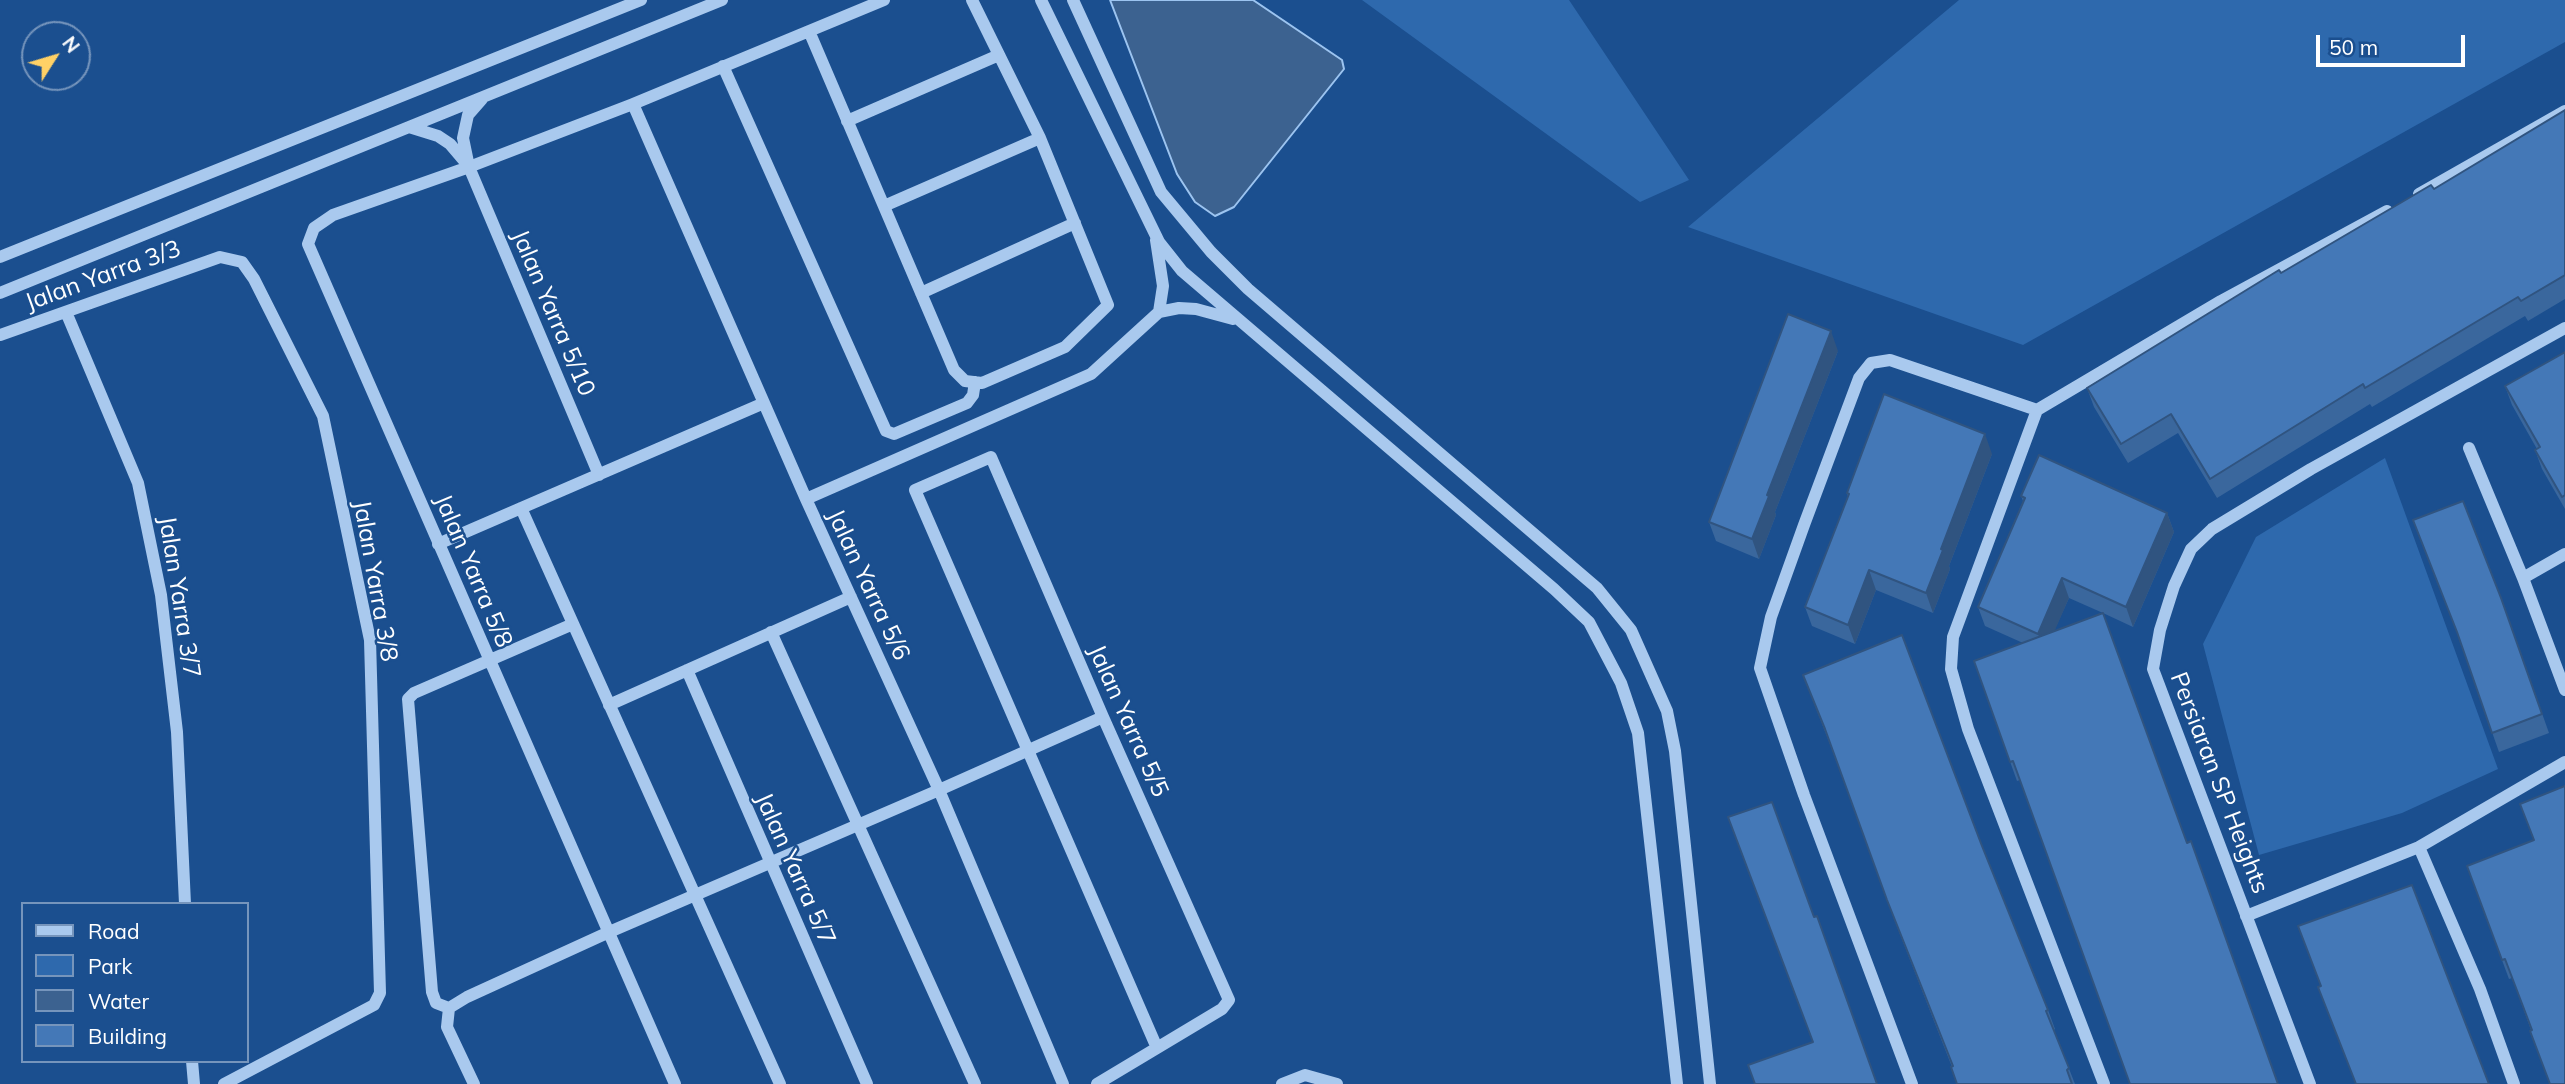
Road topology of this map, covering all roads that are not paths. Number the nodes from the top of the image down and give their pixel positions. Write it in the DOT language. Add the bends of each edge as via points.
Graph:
graph roads {
  1 [pos="641,0"];
  2 [pos="722,0"];
  3 [pos="884,0"];
  4 [pos="972,0"];
  5 [pos="1041,0"];
  6 [pos="1073,0"];
  7 [pos="809,31"];
  8 [pos="999,55"];
  9 [pos="723,66"];
  10 [pos="485,96"];
  11 [pos="633,104"];
  12 [pos="2565,111"];
  13 [pos="847,121"];
  14 [pos="409,127"];
  15 [pos="1040,138"];
  16 [pos="469,167"];
  17 [pos="2408,200"];
  18 [pos="884,206"];
  19 [pos="2396,206"];
  20 [pos="1075,223"];
  21 [pos="1155,235"];
  22 [pos="0,257"];
  23 [pos="219,257"];
  24 [pos="0,293"];
  25 [pos="921,293"];
  26 [pos="66,313"];
  27 [pos="1159,313"];
  28 [pos="1238,320"];
  29 [pos="2565,328"];
  30 [pos="0,335"];
  31 [pos="975,382"];
  32 [pos="764,403"];
  33 [pos="2037,410"];
  34 [pos="2469,449"];
  35 [pos="599,475"];
  36 [pos="806,499"];
  37 [pos="521,508"];
  38 [pos="438,544"];
  39 [pos="2565,554"];
  40 [pos="2523,578"];
  41 [pos="851,597"];
  42 [pos="573,624"];
  43 [pos="771,632"];
  44 [pos="489,660"];
  45 [pos="687,670"];
  46 [pos="2565,690"];
  47 [pos="609,705"];
  48 [pos="1103,717"];
  49 [pos="1028,751"];
  50 [pos="2565,762"];
  51 [pos="939,790"];
  52 [pos="858,825"];
  53 [pos="2419,847"];
  54 [pos="769,863"];
  55 [pos="694,896"];
  56 [pos="185,902"];
  57 [pos="2246,916"];
  58 [pos="607,933"];
  59 [pos="449,1008"];
  60 [pos="1157,1048"];
  61 [pos="192,1063"];
  62 [pos="1333,1083"];
  63 [pos="194,1084"];
  64 [pos="224,1084"];
  65 [pos="474,1084"];
  66 [pos="675,1084"];
  67 [pos="780,1084"];
  68 [pos="867,1084"];
  69 [pos="975,1084"];
  70 [pos="1063,1084"];
  71 [pos="1097,1084"];
  72 [pos="1282,1084"];
  73 [pos="1677,1084"];
  74 [pos="1710,1084"];
  75 [pos="1912,1084"];
  76 [pos="2104,1084"];
  77 [pos="2310,1084"];
  78 [pos="2514,1084"];
  1 -- 22 [label="street"];
  2 -- 10 [label="street"];
  3 -- 7 [label="street, Jalan Yarra 5/8"];
  4 -- 8 [label="street"];
  5 -- 21 [label="street"];
  6 -- 74 [label="street" via="1161,192 1211,252 1248,289 1597,588 1631,630 1667,711 1675,751"];
  7 -- 9 [label="street, Jalan Yarra 5/8"];
  7 -- 13 [label="street"];
  8 -- 13 [label="street"];
  8 -- 15 [label="street"];
  9 -- 11 [label="street, Jalan Yarra 5/8"];
  9 -- 31 [label="street" via="886,431 894,434 967,403"];
  10 -- 14 [label="street"];
  10 -- 16 [label="street, Jalan Yarra 5/10" via="468,115 463,138"];
  11 -- 16 [label="street, Jalan Yarra 5/8"];
  11 -- 32 [label="street, Jalan Yarra 5/6"];
  12 -- 17 [label="street"];
  13 -- 18 [label="street"];
  14 -- 16 [label="street, Jalan Yarra 5/10" via="450,144"];
  14 -- 24 [label="street"];
  15 -- 18 [label="street"];
  15 -- 20 [label="street"];
  16 -- 35 [label="street, Jalan Yarra 5/10"];
  16 -- 38 [label="street, Jalan Yarra 5/8" via="333,215 314,228 308,244"];
  18 -- 25 [label="street"];
  19 -- 33 [label="street"];
  20 -- 25 [label="street"];
  20 -- 31 [label="street" via="1108,305 1065,346 982,383"];
  21 -- 27 [label="street" via="1163,286"];
  21 -- 28 [label="street" via="1182,271"];
  23 -- 26 [label="street, Jalan Yarra 3/3"];
  23 -- 64 [label="street, Jalan Yarra 3/8" via="242,262 254,279 323,415 370,640 380,993 374,1005"];
  25 -- 31 [label="street" via="954,370 965,381"];
  26 -- 30 [label="street, Jalan Yarra 3/3"];
  26 -- 56 [label="street, Jalan Yarra 3/7" via="138,483 146,520 161,595 177,732"];
  27 -- 28 [label="street" via="1196,309"];
  27 -- 36 [label="street" via="1091,374"];
  28 -- 73 [label="street" via="1589,622 1621,683 1639,733"];
  29 -- 57 [label="street, Persiaran SP Heights" via="2311,469 2212,529 2191,549 2160,630 2153,669"];
  32 -- 35 [label="street"];
  32 -- 36 [label="street, Jalan Yarra 5/6"];
  33 -- 75 [label="street" via="1890,360 1871,363 1859,378 1804,525 1771,617 1760,668"];
  33 -- 76 [label="street" via="1953,637 1951,669 1968,729"];
  34 -- 40 [label="street"];
  35 -- 37 [label="street"];
  36 -- 41 [label="street, Jalan Yarra 5/6"];
  37 -- 38 [label="street"];
  37 -- 42 [label="street"];
  38 -- 44 [label="street, Jalan Yarra 5/8"];
  39 -- 40 [label="street"];
  40 -- 46 [label="street"];
  41 -- 43 [label="street"];
  41 -- 51 [label="street, Jalan Yarra 5/6"];
  42 -- 44 [label="street"];
  42 -- 47 [label="street"];
  43 -- 45 [label="street"];
  43 -- 52 [label="street"];
  44 -- 58 [label="street, Jalan Yarra 5/8"];
  44 -- 59 [label="street" via="408,699 432,992 436,1003"];
  45 -- 47 [label="street"];
  45 -- 54 [label="street, Jalan Yarra 5/7"];
  47 -- 55 [label="street"];
  48 -- 49 [label="street"];
  48 -- 49 [label="street, Jalan Yarra 5/5" via="991,457 915,491"];
  48 -- 60 [label="street, Jalan Yarra 5/5" via="1229,1000 1222,1009"];
  49 -- 51 [label="street"];
  49 -- 60 [label="street"];
  50 -- 53 [label="street"];
  51 -- 52 [label="street"];
  51 -- 70 [label="street, Jalan Yarra 5/6"];
  52 -- 54 [label="street"];
  52 -- 69 [label="street"];
  53 -- 57 [label="street"];
  53 -- 78 [label="street" via="2480,989"];
  54 -- 55 [label="street"];
  54 -- 68 [label="street, Jalan Yarra 5/7"];
  55 -- 58 [label="street"];
  55 -- 67 [label="street"];
  57 -- 77 [label="street, Persiaran SP Heights"];
  58 -- 59 [label="street"];
  58 -- 66 [label="street, Jalan Yarra 5/8"];
  59 -- 65 [label="street" via="447,1027"];
  60 -- 71 [label="street"];
  61 -- 63 [label="street"];
  62 -- 72 [label="street" via="1306,1075"];
}
